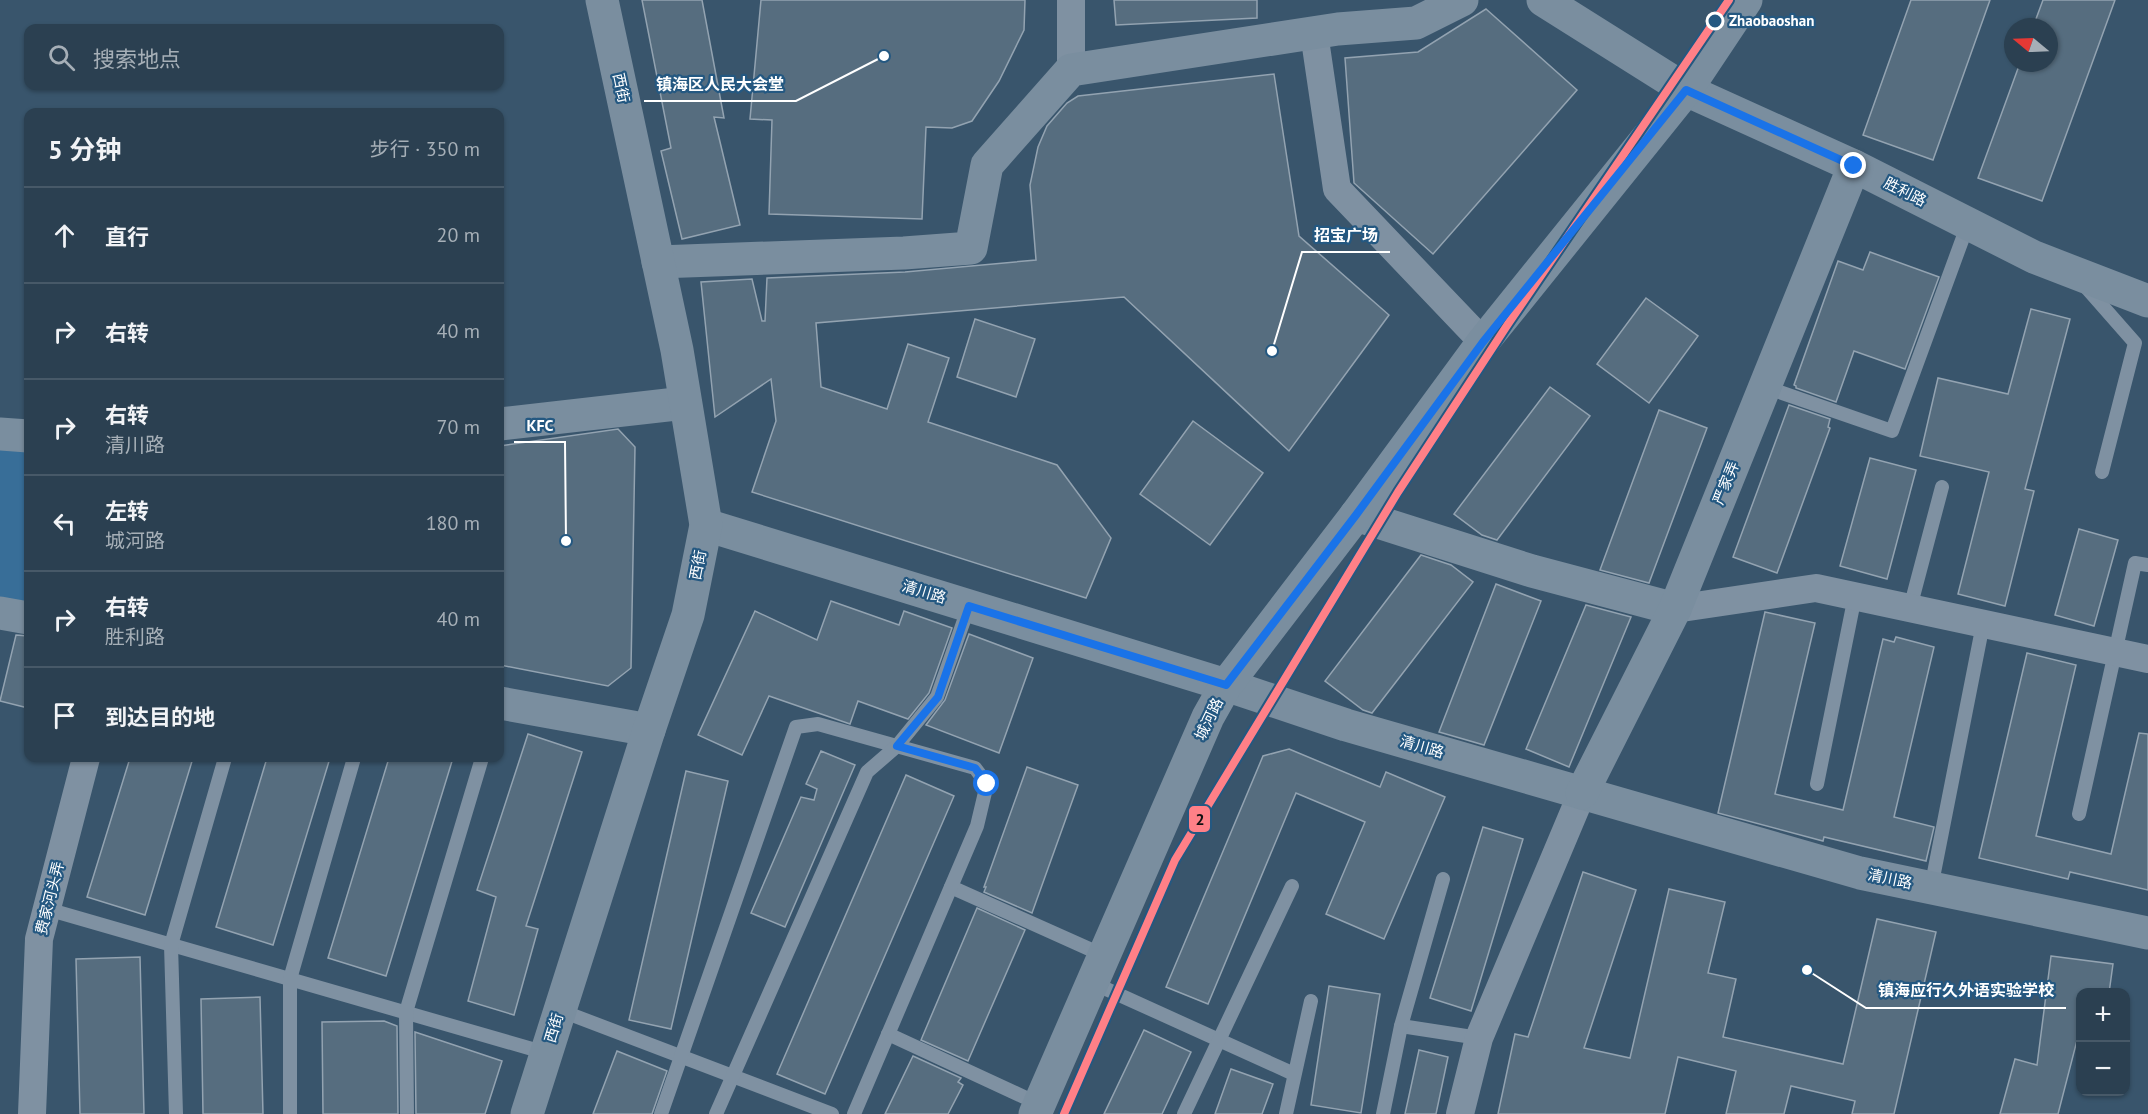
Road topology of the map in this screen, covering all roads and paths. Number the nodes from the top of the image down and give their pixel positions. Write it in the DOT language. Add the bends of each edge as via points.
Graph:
graph roads {
  1 [pos="603,0"];
  2 [pos="1071,0"];
  3 [pos="1462,0"];
  4 [pos="1543,0"];
  5 [pos="1746,0"];
  6 [pos="1314,33"];
  7 [pos="1071,70"];
  8 [pos="1686,90"];
  9 [pos="1854,166"];
  10 [pos="1968,224"];
  11 [pos="658,262"];
  12 [pos="2073,272"];
  13 [pos="2148,301"];
  14 [pos="1483,342"];
  15 [pos="1765,387"];
  16 [pos="685,403"];
  17 [pos="504,424"];
  18 [pos="0,434"];
  19 [pos="24,436"];
  20 [pos="2102,472"];
  21 [pos="1942,487"];
  22 [pos="1356,515"];
  23 [pos="706,525"];
  24 [pos="2148,565"];
  25 [pos="1855,596"];
  26 [pos="969,606"];
  27 [pos="1910,608"];
  28 [pos="1675,609"];
  29 [pos="0,613"];
  30 [pos="24,617"];
  31 [pos="1983,624"];
  32 [pos="2116,652"];
  33 [pos="2148,659"];
  34 [pos="1226,685"];
  35 [pos="504,704"];
  36 [pos="649,730"];
  37 [pos="897,746"];
  38 [pos="85,762"];
  39 [pos="224,762"];
  40 [pos="353,762"];
  41 [pos="481,762"];
  42 [pos="1817,784"];
  43 [pos="1582,793"];
  44 [pos="2079,814"];
  45 [pos="1443,879"];
  46 [pos="1292,886"];
  47 [pos="951,887"];
  48 [pos="1931,888"];
  49 [pos="46,909"];
  50 [pos="2148,933"];
  51 [pos="171,945"];
  52 [pos="1099,969"];
  53 [pos="290,979"];
  54 [pos="1311,1001"];
  55 [pos="559,1010"];
  56 [pos="406,1012"];
  57 [pos="1401,1026"];
  58 [pos="888,1034"];
  59 [pos="1479,1038"];
  60 [pos="1219,1040"];
  61 [pos="546,1053"];
  62 [pos="681,1056"];
  63 [pos="1294,1074"];
  64 [pos="733,1076"];
  65 [pos="1037,1109"];
  66 [pos="32,1114"];
  67 [pos="176,1114"];
  68 [pos="291,1114"];
  69 [pos="407,1114"];
  70 [pos="527,1114"];
  71 [pos="661,1114"];
  72 [pos="716,1114"];
  73 [pos="832,1114"];
  74 [pos="854,1114"];
  75 [pos="1184,1114"];
  76 [pos="1286,1114"];
  77 [pos="1383,1114"];
  78 [pos="1460,1114"];
  1 -- 11 [label="street, 西街"];
  2 -- 7 [label="street"];
  3 -- 6 [label="street" via="1416,23"];
  4 -- 8 [label="street, 胜利路"];
  5 -- 8 [label="street, 城河路"];
  6 -- 7 [label="street"];
  6 -- 14 [label="street" via="1337,189"];
  7 -- 11 [label="street" via="987,165 971,248"];
  8 -- 9 [label="street, 胜利路"];
  8 -- 14 [label="street, 城河路"];
  9 -- 10 [label="street, 胜利路"];
  9 -- 15 [label="street, 严家弄"];
  10 -- 12 [label="street, 胜利路"];
  10 -- 15 [label="lane" via="1892,431"];
  11 -- 16 [label="street, 西街"];
  12 -- 13 [label="street, 胜利路"];
  12 -- 20 [label="lane" via="2135,343"];
  14 -- 22 [label="street, 城河路"];
  15 -- 28 [label="street, 严家弄"];
  16 -- 17 [label="street"];
  16 -- 23 [label="street, 西街"];
  18 -- 19 [label="street"];
  21 -- 27 [label="lane"];
  22 -- 28 [label="street" via="1532,571"];
  22 -- 34 [label="street, 城河路"];
  23 -- 26 [label="street, 清川路"];
  23 -- 36 [label="street, 西街" via="688,615"];
  24 -- 32 [label="lane" via="2135,563"];
  25 -- 27 [label="street"];
  25 -- 28 [label="street" via="1816,588"];
  25 -- 42 [label="lane"];
  26 -- 34 [label="street, 清川路"];
  26 -- 37 [label="lane" via="938,697"];
  27 -- 31 [label="street"];
  28 -- 43 [label="street, 严家弄"];
  29 -- 30 [label="street"];
  31 -- 32 [label="street"];
  31 -- 48 [label="lane"];
  32 -- 33 [label="street"];
  32 -- 44 [label="lane"];
  34 -- 43 [label="street, 清川路" via="1346,725"];
  34 -- 52 [label="street, 城河路" via="1208,717"];
  35 -- 36 [label="street"];
  36 -- 55 [label="street, 西街"];
  37 -- 47 [label="lane" via="975,768 987,784 977,826"];
  37 -- 62 [label="lane" via="818,724 796,727"];
  37 -- 64 [label="lane" via="867,772"];
  38 -- 49 [label="street, 费家河头弄"];
  39 -- 51 [label="lane"];
  40 -- 53 [label="lane"];
  41 -- 56 [label="lane"];
  43 -- 48 [label="street, 清川路" via="1860,873"];
  43 -- 59 [label="street"];
  45 -- 57 [label="lane"];
  46 -- 60 [label="lane"];
  47 -- 52 [label="lane"];
  47 -- 58 [label="lane"];
  48 -- 50 [label="street, 清川路"];
  49 -- 51 [label="lane"];
  49 -- 66 [label="street, 费家河头弄" via="39,939"];
  51 -- 53 [label="lane"];
  51 -- 67 [label="lane"];
  52 -- 60 [label="lane"];
  52 -- 65 [label="street, 城河路"];
  53 -- 56 [label="lane"];
  53 -- 68 [label="lane"];
  54 -- 63 [label="lane"];
  55 -- 61 [label="street, 西街"];
  55 -- 62 [label="lane"];
  56 -- 61 [label="lane"];
  56 -- 69 [label="lane"];
  57 -- 59 [label="lane"];
  57 -- 77 [label="lane"];
  58 -- 65 [label="lane"];
  58 -- 74 [label="lane"];
  59 -- 78 [label="street"];
  60 -- 63 [label="lane"];
  60 -- 75 [label="lane"];
  61 -- 70 [label="street, 西街"];
  62 -- 64 [label="lane"];
  62 -- 71 [label="lane"];
  63 -- 76 [label="lane"];
  64 -- 72 [label="lane"];
  64 -- 73 [label="lane"];
}
